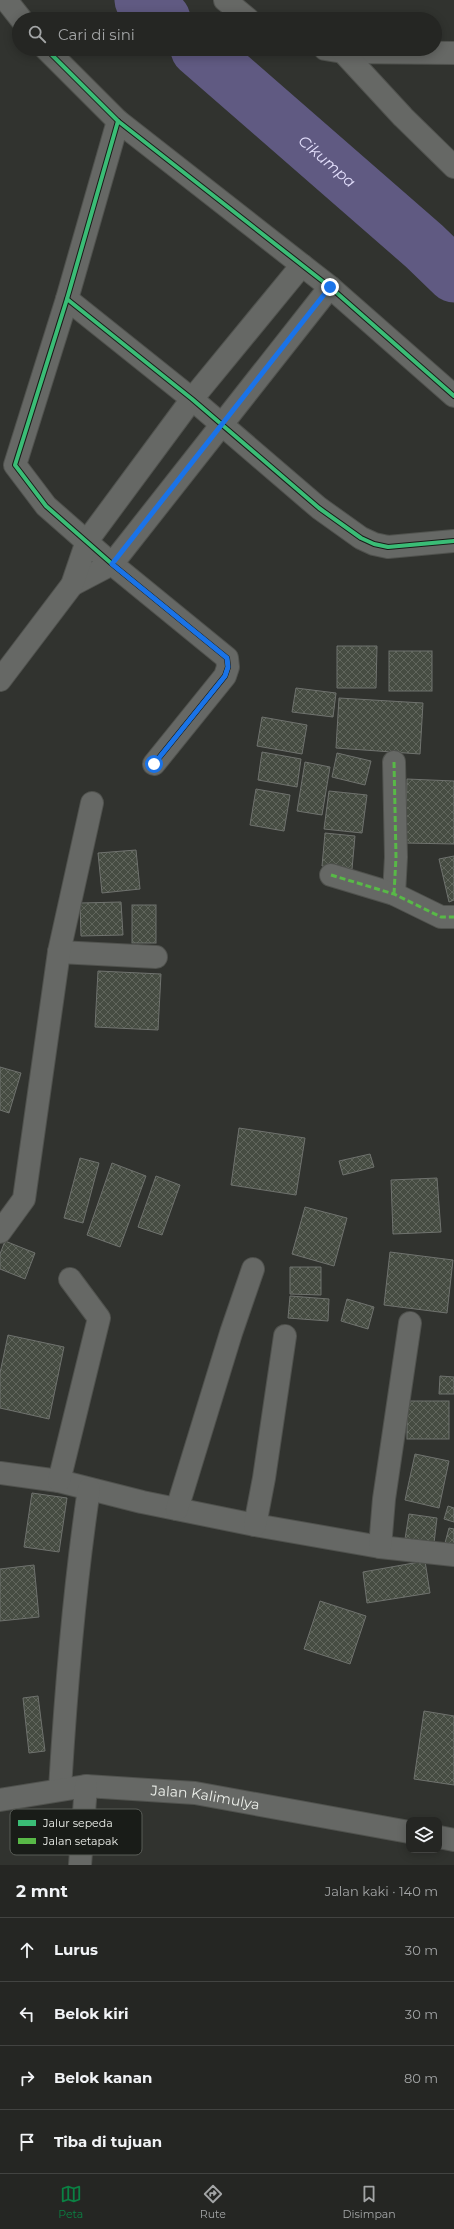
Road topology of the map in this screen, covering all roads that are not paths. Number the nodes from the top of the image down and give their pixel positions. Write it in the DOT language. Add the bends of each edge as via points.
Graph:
graph roads {
  1 [pos="6,0"];
  2 [pos="225,0"];
  3 [pos="15,12"];
  4 [pos="240,12"];
  5 [pos="442,53"];
  6 [pos="454,53"];
  7 [pos="53,56"];
  8 [pos="339,56"];
  9 [pos="118,121"];
  10 [pos="454,167"];
  11 [pos="302,265"];
  12 [pos="330,287"];
  13 [pos="67,299"];
  14 [pos="454,396"];
  15 [pos="192,399"];
  16 [pos="222,425"];
  17 [pos="454,541"];
  18 [pos="87,542"];
  19 [pos="112,564"];
  20 [pos="72,585"];
  21 [pos="0,680"];
  22 [pos="394,762"];
  23 [pos="154,764"];
  24 [pos="92,802"];
  25 [pos="331,875"];
  26 [pos="394,894"];
  27 [pos="454,917"];
  28 [pos="59,952"];
  29 [pos="156,957"];
  30 [pos="0,1232"];
  31 [pos="253,1269"];
  32 [pos="70,1279"];
  33 [pos="410,1323"];
  34 [pos="285,1336"];
  35 [pos="0,1473"];
  36 [pos="59,1481"];
  37 [pos="89,1489"];
  38 [pos="177,1509"];
  39 [pos="255,1525"];
  40 [pos="380,1547"];
  41 [pos="454,1555"];
  42 [pos="86,1786"];
  43 [pos="60,1789"];
  44 [pos="0,1800"];
  45 [pos="84,1809"];
  46 [pos="406,1831"];
  47 [pos="442,1838"];
  48 [pos="454,1840"];
  49 [pos="81,1855"];
  50 [pos="80,1865"];
  1 -- 3 [label="street"];
  2 -- 4 [label="street"];
  5 -- 6 [label="street"];
  7 -- 9 [label="street"];
  8 -- 10 [label="street"];
  9 -- 11 [label="street"];
  9 -- 13 [label="street"];
  11 -- 12 [label="street"];
  11 -- 15 [label="street"];
  12 -- 14 [label="street"];
  12 -- 16 [label="street"];
  13 -- 15 [label="street"];
  13 -- 18 [label="street" via="15,465 46,506"];
  15 -- 16 [label="street"];
  15 -- 18 [label="street"];
  16 -- 17 [label="street" via="319,508 361,538 388,547"];
  16 -- 19 [label="street"];
  18 -- 19 [label="street"];
  18 -- 20 [label="street"];
  19 -- 20 [label="street"];
  19 -- 23 [label="street" via="227,658 225,676"];
  20 -- 21 [label="street"];
  22 -- 26 [label="street"];
  24 -- 28 [label="street"];
  25 -- 26 [label="street"];
  26 -- 27 [label="street" via="441,917"];
  28 -- 29 [label="street"];
  28 -- 30 [label="street" via="24,1199"];
  31 -- 38 [label="street"];
  32 -- 36 [label="street" via="99,1318"];
  33 -- 40 [label="street" via="384,1499"];
  34 -- 39 [label="street"];
  35 -- 36 [label="street"];
  36 -- 37 [label="street"];
  37 -- 38 [label="street"];
  37 -- 43 [label="street" via="69,1648"];
  38 -- 39 [label="street"];
  39 -- 40 [label="street"];
  40 -- 41 [label="street"];
  42 -- 43 [label="street, Jalan Kalimulya"];
  42 -- 45 [label="street"];
  42 -- 46 [label="street, Jalan Kalimulya" via="195,1793"];
  43 -- 44 [label="street, Jalan Kalimulya"];
  47 -- 48 [label="street"];
  49 -- 50 [label="street"];
}
